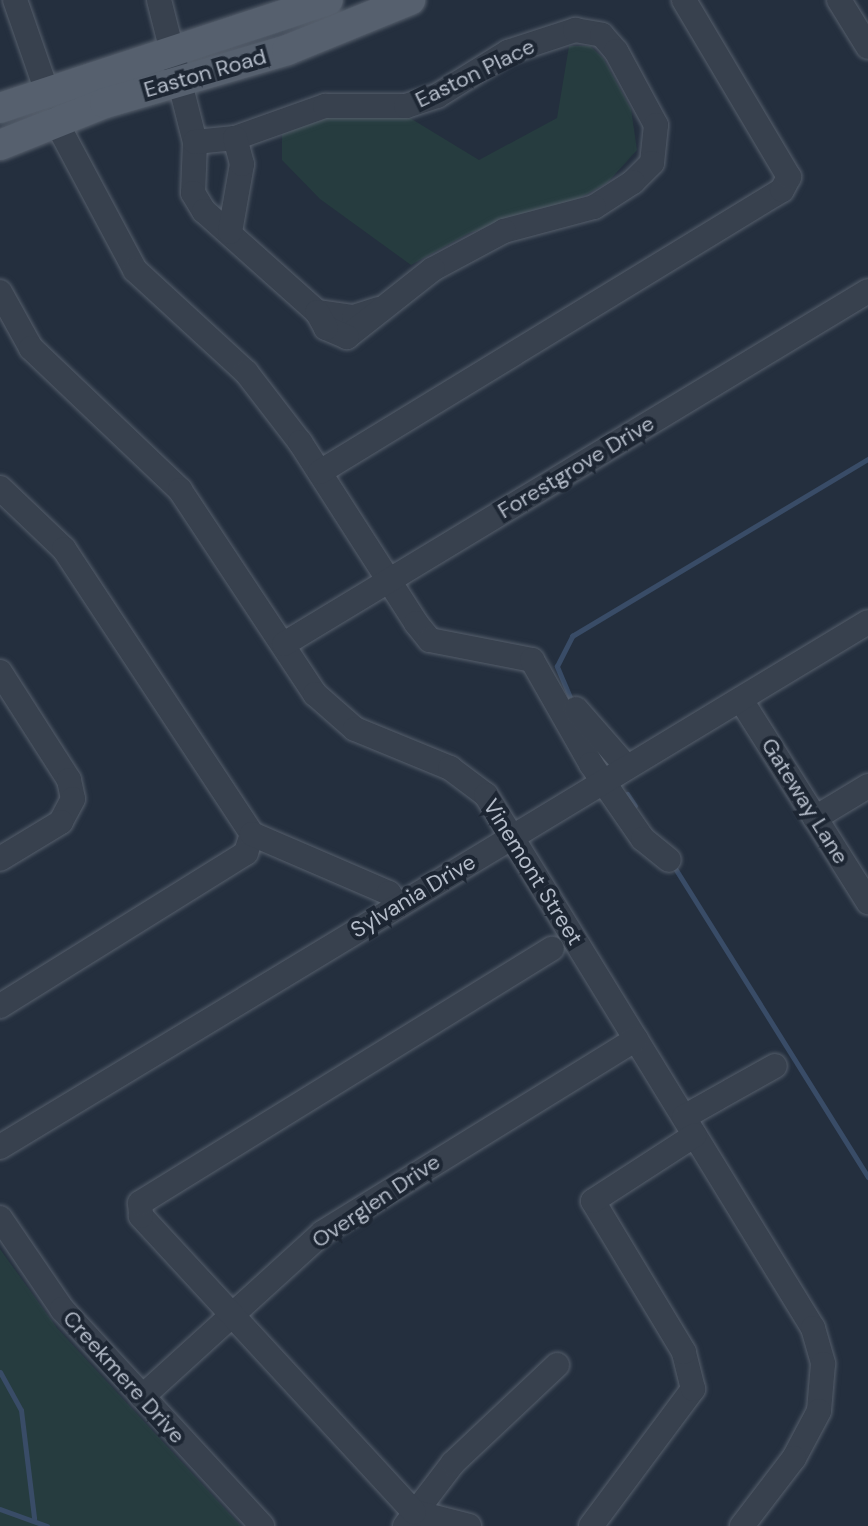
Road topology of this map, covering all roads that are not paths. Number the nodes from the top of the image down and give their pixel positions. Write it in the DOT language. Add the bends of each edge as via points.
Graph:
graph roads {
  1 [pos="15,0"];
  2 [pos="159,0"];
  3 [pos="328,0"];
  4 [pos="410,0"];
  5 [pos="684,0"];
  6 [pos="839,0"];
  7 [pos="868,47"];
  8 [pos="172,49"];
  9 [pos="178,80"];
  10 [pos="46,89"];
  11 [pos="0,108"];
  12 [pos="55,120"];
  13 [pos="235,138"];
  14 [pos="195,142"];
  15 [pos="0,145"];
  16 [pos="230,232"];
  17 [pos="868,291"];
  18 [pos="0,292"];
  19 [pos="320,472"];
  20 [pos="0,488"];
  21 [pos="387,580"];
  22 [pos="868,622"];
  23 [pos="284,644"];
  24 [pos="0,672"];
  25 [pos="741,700"];
  26 [pos="576,709"];
  27 [pos="627,767"];
  28 [pos="605,781"];
  29 [pos="868,786"];
  30 [pos="815,818"];
  31 [pos="252,834"];
  32 [pos="512,835"];
  33 [pos="0,859"];
  34 [pos="669,860"];
  35 [pos="868,902"];
  36 [pos="397,905"];
  37 [pos="552,949"];
  38 [pos="0,1006"];
  39 [pos="636,1039"];
  40 [pos="775,1066"];
  41 [pos="689,1126"];
  42 [pos="0,1147"];
  43 [pos="0,1218"];
  44 [pos="230,1316"];
  45 [pos="557,1365"];
  46 [pos="142,1397"];
  47 [pos="410,1519"];
  48 [pos="262,1526"];
  49 [pos="469,1526"];
  50 [pos="591,1526"];
  51 [pos="742,1526"];
  1 -- 10 [label="street"];
  2 -- 8 [label="street, Easton Place"];
  3 -- 8 [label="main road, Easton Road"];
  4 -- 9 [label="main road, Easton Road" via="287,50"];
  5 -- 19 [label="street" via="789,177 782,190"];
  6 -- 7 [label="street"];
  8 -- 9 [label="street, Easton Place"];
  8 -- 10 [label="main road, Easton Road"];
  9 -- 12 [label="main road, Easton Road"];
  9 -- 14 [label="street, Easton Place"];
  10 -- 11 [label="main road, Easton Road"];
  12 -- 15 [label="main road, Easton Road"];
  12 -- 19 [label="street" via="135,270 246,372"];
  13 -- 14 [label="street, Easton Place"];
  13 -- 16 [label="street" via="242,164"];
  13 -- 16 [label="street, Easton Place" via="325,106 406,106 437,96 508,52 575,30 609,43 656,125 652,163 594,207 504,231 433,269 347,337 326,328 317,312"];
  14 -- 16 [label="street, Easton Place" via="193,193"];
  17 -- 21 [label="street, Forestgrove Drive"];
  18 -- 23 [label="street, Vinemont Street" via="31,348 180,490"];
  19 -- 21 [label="street"];
  20 -- 31 [label="street" via="64,549"];
  21 -- 23 [label="street, Forestgrove Drive"];
  21 -- 28 [label="street" via="430,640 532,660"];
  22 -- 25 [label="street, Sylvania Drive"];
  23 -- 32 [label="street, Vinemont Street" via="336,716 450,768 486,795"];
  24 -- 33 [label="street" via="69,780 73,799 61,822"];
  25 -- 27 [label="street, Sylvania Drive"];
  25 -- 30 [label="street, Gateway Lane"];
  26 -- 27 [label="street"];
  27 -- 28 [label="street, Sylvania Drive"];
  28 -- 32 [label="street, Sylvania Drive"];
  28 -- 34 [label="street" via="643,839"];
  29 -- 30 [label="street"];
  30 -- 35 [label="street, Gateway Lane"];
  31 -- 36 [label="street" via="389,893"];
  31 -- 38 [label="street" via="246,853"];
  32 -- 36 [label="street, Sylvania Drive"];
  32 -- 39 [label="street, Vinemont Street"];
  36 -- 42 [label="street, Sylvania Drive"];
  37 -- 44 [label="street" via="140,1203 141,1216"];
  39 -- 41 [label="street, Vinemont Street"];
  39 -- 44 [label="street, Overglen Drive" via="322,1233"];
  40 -- 41 [label="street"];
  41 -- 50 [label="street" via="593,1201 684,1352 693,1389"];
  41 -- 51 [label="street, Vinemont Street" via="813,1328 823,1364 819,1411 794,1458"];
  43 -- 46 [label="street, Creekmere Drive" via="62,1309"];
  44 -- 46 [label="street, Overglen Drive"];
  44 -- 47 [label="street"];
  45 -- 47 [label="street" via="453,1463"];
  46 -- 48 [label="street, Creekmere Drive"];
  47 -- 49 [label="street"];
}
